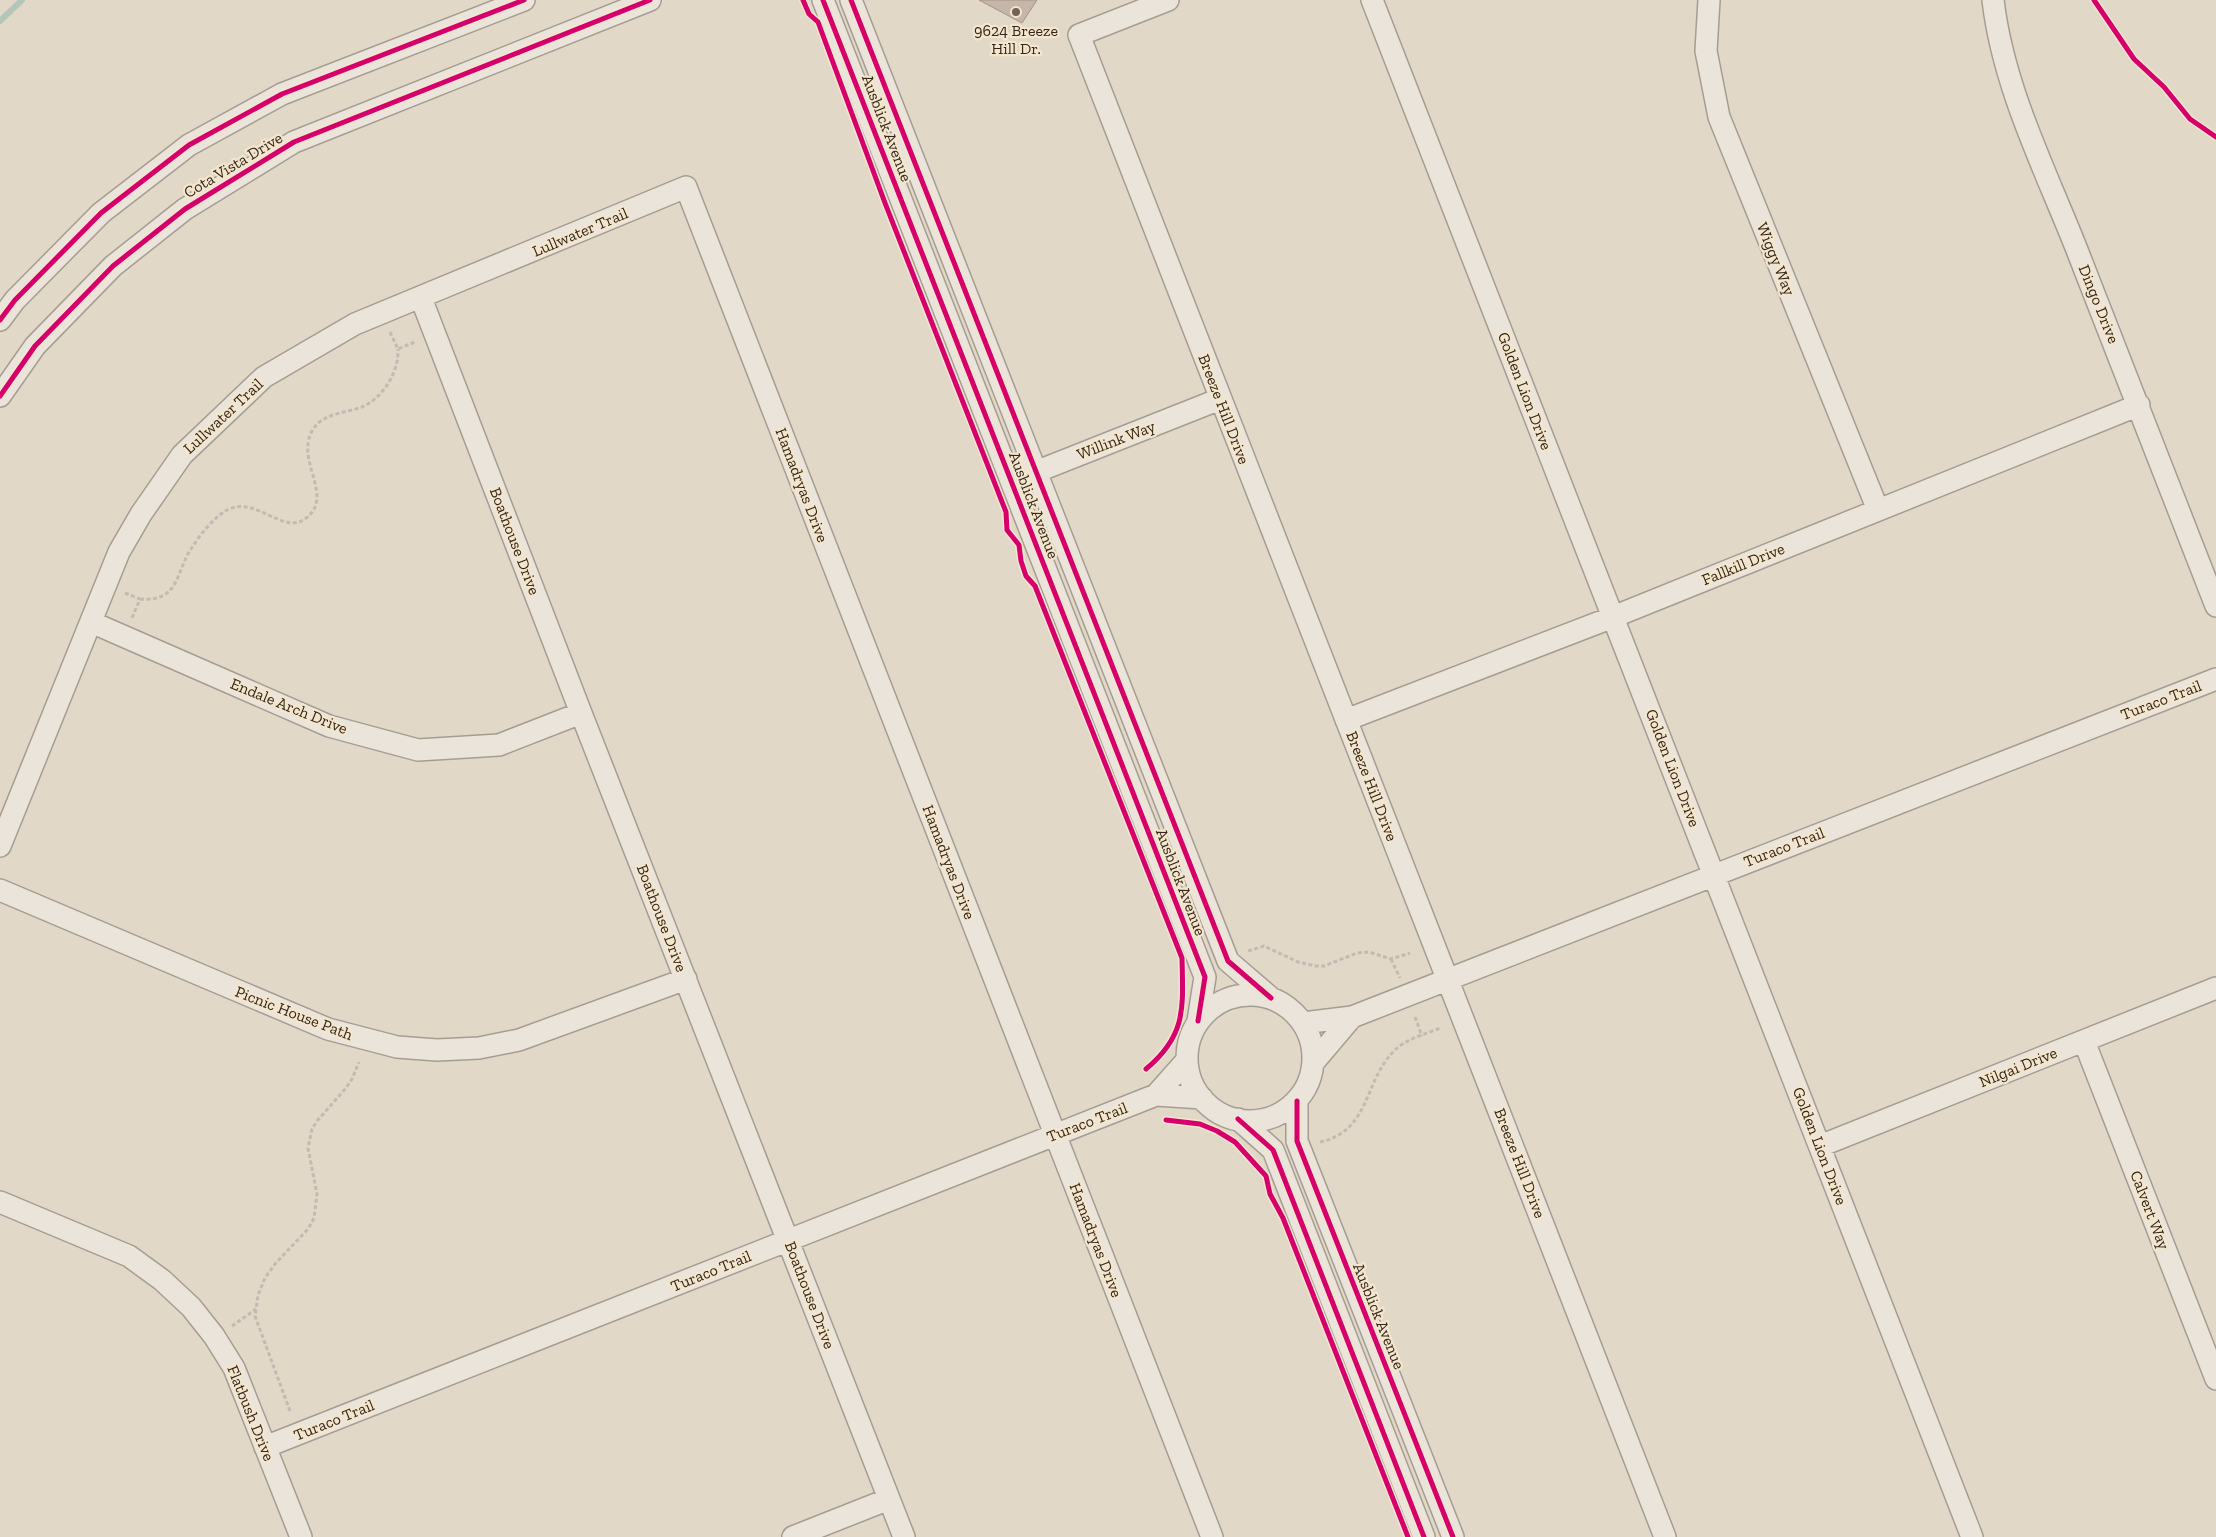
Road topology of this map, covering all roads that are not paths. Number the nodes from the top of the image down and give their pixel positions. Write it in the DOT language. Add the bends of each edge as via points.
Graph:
graph roads {
  1 [pos="524,0"];
  2 [pos="650,0"];
  3 [pos="823,0"];
  4 [pos="851,0"];
  5 [pos="1168,0"];
  6 [pos="1372,0"];
  7 [pos="1709,0"];
  8 [pos="1993,0"];
  9 [pos="686,187"];
  10 [pos="421,298"];
  11 [pos="0,320"];
  12 [pos="0,396"];
  13 [pos="1220,399"];
  14 [pos="2139,405"];
  15 [pos="1036,472"];
  16 [pos="1011,481"];
  17 [pos="1878,510"];
  18 [pos="2216,606"];
  19 [pos="1614,617"];
  20 [pos="91,622"];
  21 [pos="2216,679"];
  22 [pos="581,712"];
  23 [pos="1346,720"];
  24 [pos="0,846"];
  25 [pos="1714,874"];
  26 [pos="0,890"];
  27 [pos="686,979"];
  28 [pos="1449,980"];
  29 [pos="2216,988"];
  30 [pos="1271,998"];
  31 [pos="1352,1017"];
  32 [pos="1198,1021"];
  33 [pos="1303,1023"];
  34 [pos="2084,1041"];
  35 [pos="1187,1060"];
  36 [pos="1313,1062"];
  37 [pos="1156,1095"];
  38 [pos="1202,1098"];
  39 [pos="1296,1101"];
  40 [pos="1238,1120"];
  41 [pos="1055,1135"];
  42 [pos="1820,1146"];
  43 [pos="0,1202"];
  44 [pos="788,1240"];
  45 [pos="2216,1380"];
  46 [pos="265,1447"];
  47 [pos="890,1499"];
  48 [pos="301,1537"];
  49 [pos="793,1537"];
  50 [pos="904,1537"];
  51 [pos="1212,1537"];
  52 [pos="1424,1537"];
  53 [pos="1453,1537"];
  54 [pos="1665,1537"];
  55 [pos="1972,1537"];
  1 -- 11 [label="street" via="282,94 189,145 101,213 15,300"];
  2 -- 12 [label="street, Cota Vista Drive" via="294,142 185,208 113,266 35,346"];
  3 -- 16 [label="street, Ausblick Avenue"];
  4 -- 15 [label="street, Ausblick Avenue"];
  5 -- 13 [label="street, Breeze Hill Drive" via="1079,35"];
  6 -- 19 [label="street, Golden Lion Drive"];
  7 -- 17 [label="street, Wiggy Way" via="1706,51 1719,117"];
  8 -- 14 [label="street, Dingo Drive" via="1996,30 2013,90"];
  9 -- 10 [label="street, Lullwater Trail"];
  9 -- 41 [label="street, Hamadryas Drive"];
  10 -- 20 [label="street, Lullwater Trail" via="355,324 264,377 182,454 119,552"];
  10 -- 22 [label="street, Boathouse Drive"];
  13 -- 15 [label="street, Willink Way"];
  13 -- 23 [label="street, Breeze Hill Drive"];
  14 -- 17 [label="street, Fallkill Drive"];
  14 -- 18 [label="street, Dingo Drive"];
  15 -- 16 [label="street, Willink Way"];
  15 -- 30 [label="street, Ausblick Avenue" via="1228,961"];
  16 -- 32 [label="street, Ausblick Avenue" via="1205,977"];
  17 -- 19 [label="street, Fallkill Drive"];
  19 -- 23 [label="street, Fallkill Drive"];
  19 -- 25 [label="street, Golden Lion Drive"];
  20 -- 22 [label="street, Endale Arch Drive" via="330,726 418,750 499,745"];
  20 -- 24 [label="street, Lullwater Trail"];
  21 -- 25 [label="street, Turaco Trail"];
  22 -- 27 [label="street, Boathouse Drive"];
  23 -- 28 [label="street, Breeze Hill Drive"];
  25 -- 28 [label="street, Turaco Trail"];
  25 -- 42 [label="street, Golden Lion Drive"];
  26 -- 27 [label="street, Picnic House Path" via="328,1029 397,1047 446,1050 519,1040"];
  27 -- 44 [label="street, Boathouse Drive"];
  28 -- 31 [label="street, Turaco Trail"];
  28 -- 54 [label="street, Breeze Hill Drive"];
  29 -- 34 [label="street, Nilgai Drive"];
  30 -- 32 [label="street" via="1231,997 1213,1006"];
  30 -- 33 [label="street" via="1289,1008"];
  31 -- 33 [label="street, Turaco Trail"];
  31 -- 36 [label="street, Turaco Trail"];
  32 -- 35 [label="street" via="1190,1039"];
  33 -- 36 [label="street" via="1311,1041"];
  34 -- 42 [label="street, Nilgai Drive"];
  34 -- 45 [label="street, Calvert Way"];
  35 -- 37 [label="street, Turaco Trail"];
  35 -- 38 [label="street" via="1191,1080"];
  36 -- 39 [label="street" via="1308,1083"];
  37 -- 38 [label="street, Turaco Trail"];
  37 -- 41 [label="street, Turaco Trail"];
  38 -- 40 [label="street" via="1218,1112"];
  39 -- 40 [label="street" via="1280,1114 1259,1120"];
  39 -- 53 [label="street, Ausblick Avenue" via="1297,1141"];
  40 -- 52 [label="street" via="1273,1150"];
  41 -- 44 [label="street, Turaco Trail"];
  41 -- 51 [label="street, Hamadryas Drive"];
  42 -- 55 [label="street, Golden Lion Drive"];
  43 -- 46 [label="street, Flatbush Drive" via="129,1256 162,1280 191,1307 234,1368"];
  44 -- 46 [label="street, Turaco Trail"];
  44 -- 47 [label="street, Boathouse Drive"];
  46 -- 48 [label="street, Flatbush Drive"];
  47 -- 49 [label="street"];
  47 -- 50 [label="street, Boathouse Drive"];
}
